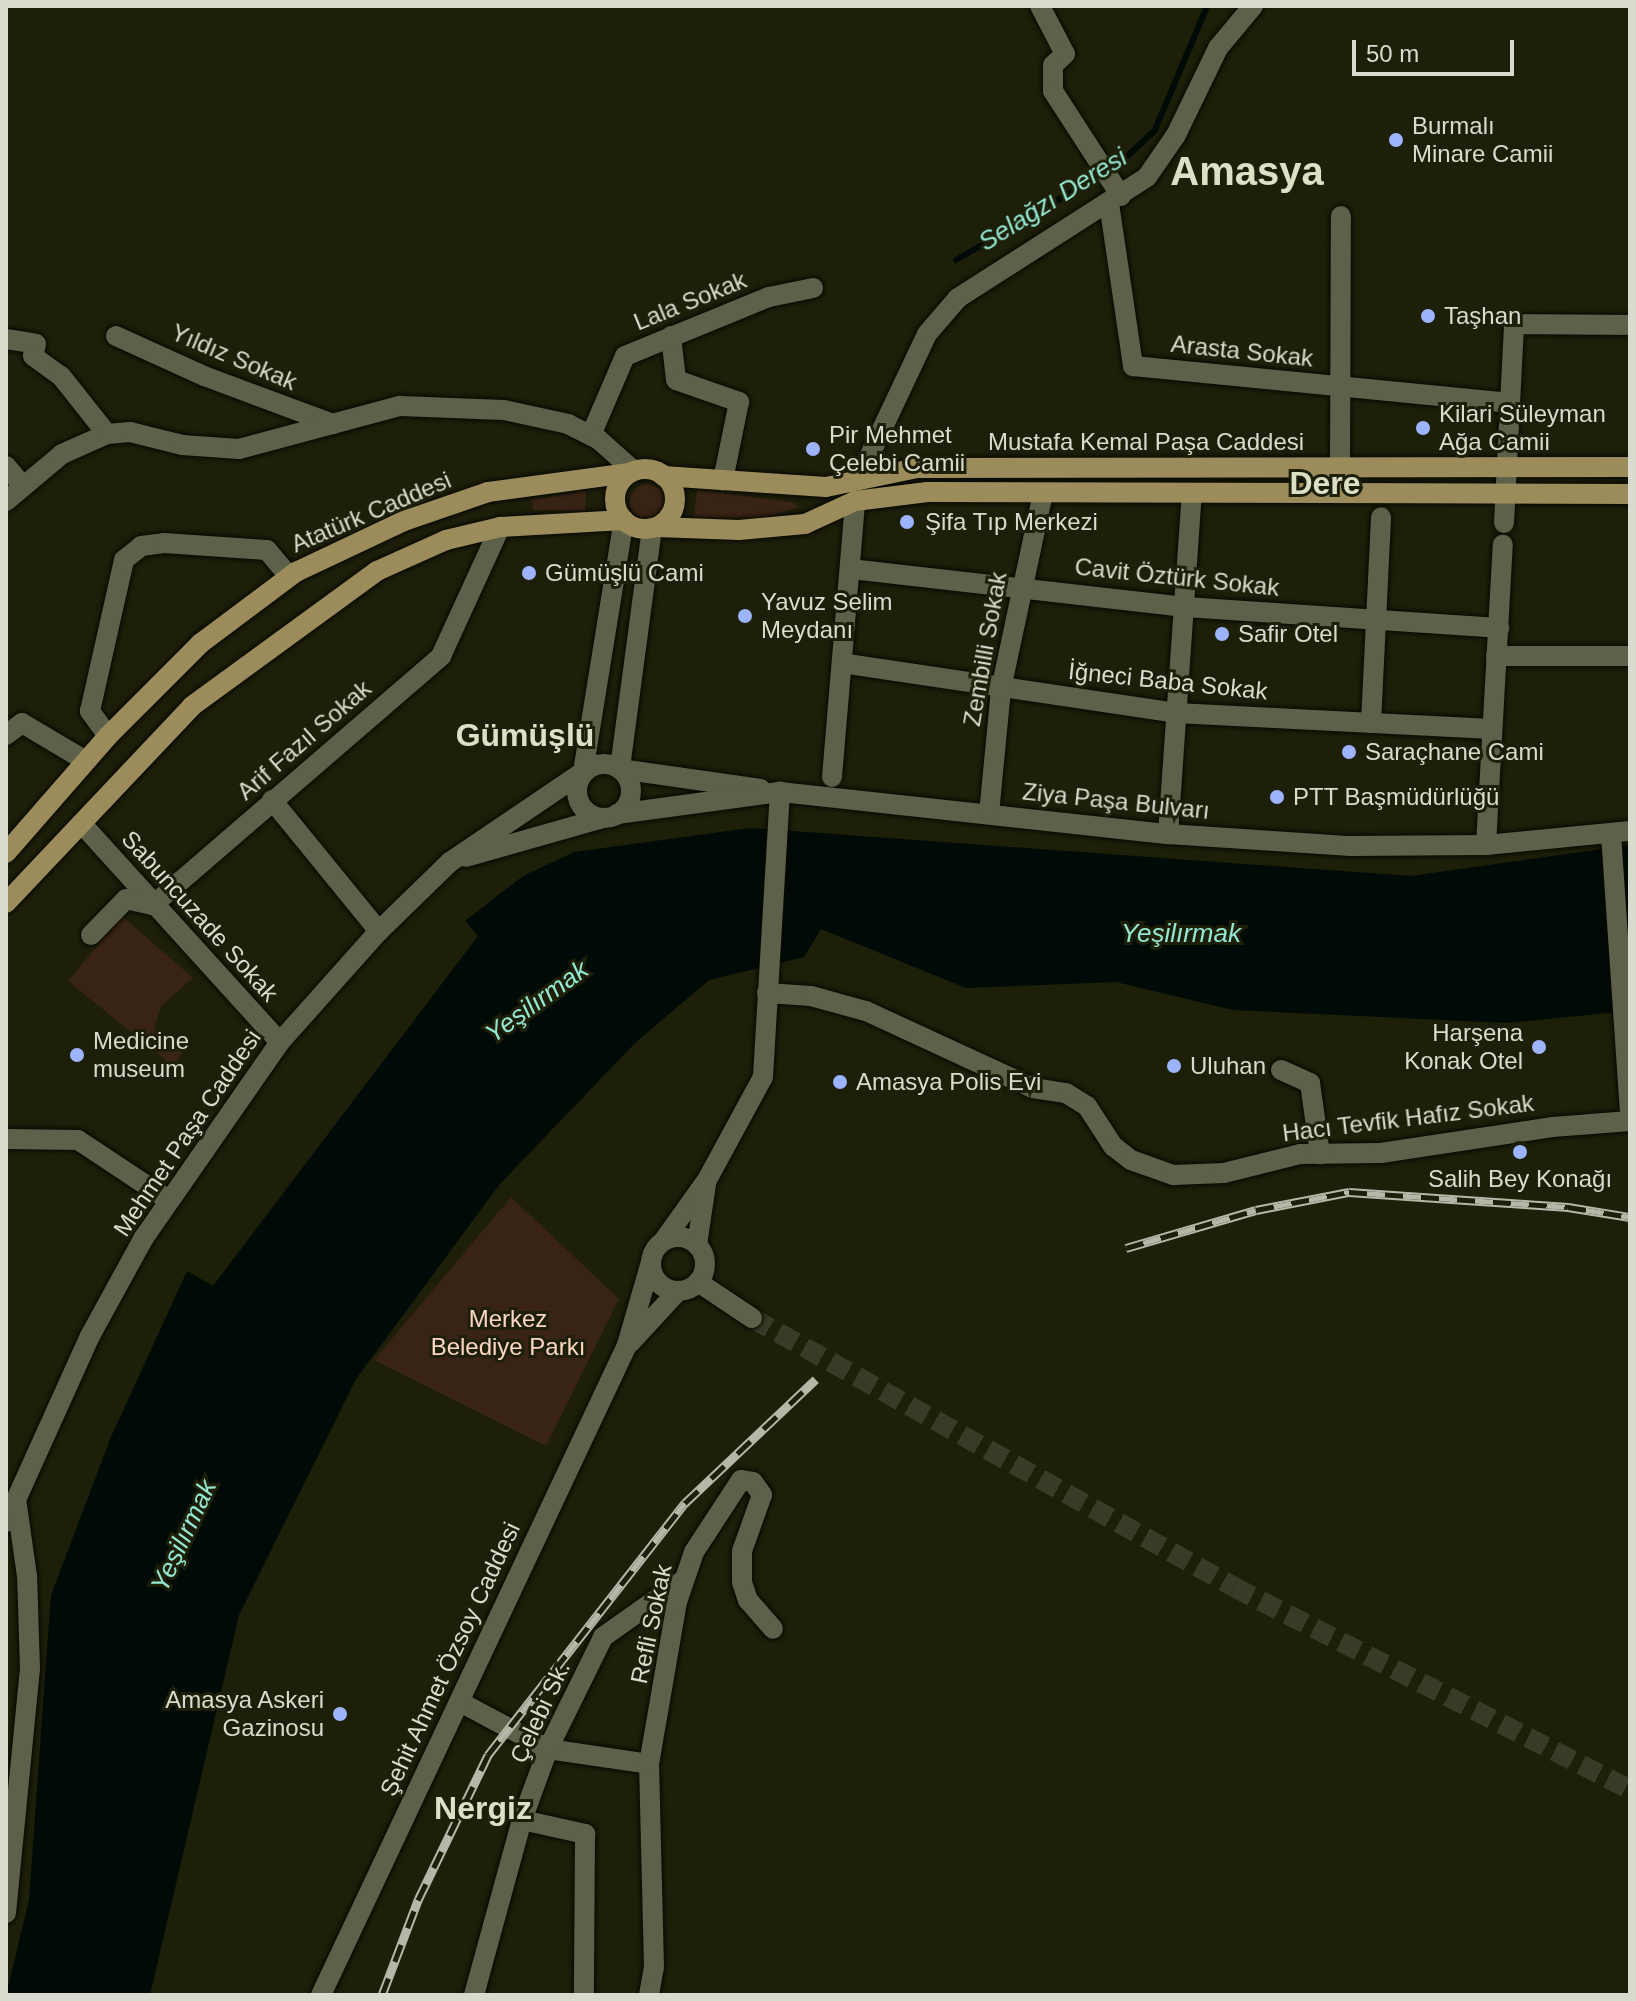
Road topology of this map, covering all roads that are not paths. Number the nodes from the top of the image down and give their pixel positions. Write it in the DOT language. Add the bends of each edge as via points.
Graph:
graph roads {
  1 [pos="1040,6"];
  2 [pos="1253,6"];
  3 [pos="1114,194"];
  4 [pos="1341,216"];
  5 [pos="813,288"];
  6 [pos="1630,325"];
  7 [pos="116,336"];
  8 [pos="671,336"];
  9 [pos="6,339"];
  10 [pos="1338,388"];
  11 [pos="1508,403"];
  12 [pos="333,424"];
  13 [pos="107,434"];
  14 [pos="591,435"];
  15 [pos="6,466"];
  16 [pos="1505,467"];
  17 [pos="1630,467"];
  18 [pos="1340,468"];
  19 [pos="632,472"];
  20 [pos="663,476"];
  21 [pos="723,480"];
  22 [pos="23,486"];
  23 [pos="857,490"];
  24 [pos="1043,493"];
  25 [pos="1192,494"];
  26 [pos="1505,494"];
  27 [pos="1630,494"];
  28 [pos="6,501"];
  29 [pos="1381,517"];
  30 [pos="624,520"];
  31 [pos="500,527"];
  32 [pos="654,528"];
  33 [pos="851,569"];
  34 [pos="289,576"];
  35 [pos="1020,587"];
  36 [pos="1184,607"];
  37 [pos="1376,621"];
  38 [pos="1499,628"];
  39 [pos="1496,656"];
  40 [pos="1630,656"];
  41 [pos="842,663"];
  42 [pos="1001,689"];
  43 [pos="1176,713"];
  44 [pos="1371,723"];
  45 [pos="14,729"];
  46 [pos="1492,729"];
  47 [pos="108,736"];
  48 [pos="86,761"];
  49 [pos="620,769"];
  50 [pos="583,772"];
  51 [pos="832,777"];
  52 [pos="780,792"];
  53 [pos="272,800"];
  54 [pos="989,814"];
  55 [pos="610,816"];
  56 [pos="82,824"];
  57 [pos="1624,833"];
  58 [pos="1168,834"];
  59 [pos="1486,845"];
  60 [pos="6,853"];
  61 [pos="454,860"];
  62 [pos="6,903"];
  63 [pos="153,905"];
  64 [pos="379,931"];
  65 [pos="91,935"];
  66 [pos="767,984"];
  67 [pos="280,1042"];
  68 [pos="1281,1070"];
  69 [pos="1630,1110"];
  70 [pos="1630,1121"];
  71 [pos="6,1139"];
  72 [pos="1320,1154"];
  73 [pos="707,1180"];
  74 [pos="167,1199"];
  75 [pos="664,1240"];
  76 [pos="697,1245"];
  77 [pos="651,1262"];
  78 [pos="698,1282"];
  79 [pos="678,1291"];
  80 [pos="752,1318"];
  81 [pos="627,1345"];
  82 [pos="16,1495"];
  83 [pos="6,1522"];
  84 [pos="682,1581"];
  85 [pos="773,1629"];
  86 [pos="460,1702"];
  87 [pos="548,1749"];
  88 [pos="649,1764"];
  89 [pos="522,1820"];
  90 [pos="6,1913"];
  91 [pos="654,1967"];
  92 [pos="321,1995"];
  93 [pos="474,1995"];
  94 [pos="584,1995"];
  95 [pos="649,1995"];
  96 [pos="661,1995"];
  1 -- 3 [label="street" via="1065,54 1053,65 1053,91 1101,164"];
  2 -- 3 [label="street" via="1218,48 1176,135 1147,177"];
  3 -- 10 [label="street, Arasta Sokak" via="1133,366"];
  3 -- 23 [label="street" via="958,298 927,334"];
  4 -- 10 [label="street"];
  5 -- 8 [label="street, Lala Sokak" via="769,297"];
  6 -- 11 [label="street" via="1514,324"];
  7 -- 12 [label="street, Yıldız Sokak"];
  8 -- 14 [label="street, Lala Sokak" via="625,356"];
  8 -- 21 [label="street" via="676,380 739,402"];
  9 -- 13 [label="street" via="36,344 33,356 61,376"];
  10 -- 11 [label="street, Arasta Sokak"];
  10 -- 18 [label="street"];
  11 -- 16 [label="street"];
  12 -- 13 [label="street" via="239,449 182,445 130,432"];
  12 -- 14 [label="street" via="400,406 504,410 568,424"];
  13 -- 22 [label="street" via="62,454"];
  14 -- 19 [label="street"];
  15 -- 22 [label="street"];
  16 -- 17 [label="main road, Mustafa Kemal Paşa Caddesi"];
  16 -- 18 [label="main road, Mustafa Kemal Paşa Caddesi"];
  16 -- 26 [label="street"];
  18 -- 23 [label="main road, Mustafa Kemal Paşa Caddesi" via="917,468"];
  19 -- 20 [label="main road" via="649,469"];
  19 -- 30 [label="main road" via="615,499"];
  19 -- 34 [label="main road, Atatürk Caddesi" via="488,492 404,521"];
  20 -- 21 [label="main road, Mustafa Kemal Paşa Caddesi"];
  20 -- 32 [label="main road" via="673,487 674,506"];
  21 -- 23 [label="main road, Mustafa Kemal Paşa Caddesi"];
  22 -- 28 [label="street"];
  23 -- 24 [label="main road, Mustafa Kemal Paşa Caddesi"];
  23 -- 32 [label="main road, Mustafa Kemal Paşa Caddesi" via="805,524 739,530"];
  23 -- 33 [label="street"];
  24 -- 25 [label="main road, Mustafa Kemal Paşa Caddesi"];
  24 -- 35 [label="street, Zembilli Sokak"];
  25 -- 26 [label="main road, Mustafa Kemal Paşa Caddesi"];
  25 -- 36 [label="street"];
  26 -- 27 [label="main road, Mustafa Kemal Paşa Caddesi"];
  26 -- 38 [label="street"];
  29 -- 37 [label="street"];
  30 -- 31 [label="main road"];
  30 -- 32 [label="main road" via="638,529"];
  30 -- 50 [label="street"];
  31 -- 53 [label="street, Arif Fazıl Sokak" via="441,656"];
  31 -- 56 [label="main road" via="446,540 377,571 192,706"];
  32 -- 49 [label="street"];
  33 -- 35 [label="street, Cavit Öztürk Sokak"];
  33 -- 41 [label="street"];
  34 -- 47 [label="main road, Atatürk Caddesi" via="201,643"];
  34 -- 47 [label="street" via="267,550 164,543 141,546 124,560 90,711"];
  35 -- 36 [label="street, Cavit Öztürk Sokak"];
  35 -- 42 [label="street, Zembilli Sokak"];
  36 -- 37 [label="street, Cavit Öztürk Sokak"];
  36 -- 43 [label="street"];
  37 -- 38 [label="street, Cavit Öztürk Sokak"];
  37 -- 44 [label="street"];
  38 -- 39 [label="street"];
  39 -- 40 [label="street"];
  39 -- 46 [label="street"];
  41 -- 42 [label="street, İğneci Baba Sokak"];
  41 -- 51 [label="street"];
  42 -- 43 [label="street, İğneci Baba Sokak"];
  42 -- 54 [label="street, Zembilli Sokak"];
  43 -- 44 [label="street, İğneci Baba Sokak"];
  43 -- 58 [label="street"];
  44 -- 46 [label="street, İğneci Baba Sokak"];
  45 -- 48 [label="street"];
  46 -- 59 [label="street"];
  47 -- 48 [label="main road, Atatürk Caddesi"];
  48 -- 60 [label="main road, Atatürk Caddesi"];
  49 -- 50 [label="street" via="599,764"];
  49 -- 52 [label="street"];
  49 -- 55 [label="street" via="631,789 627,805"];
  50 -- 55 [label="street" via="577,798 588,813"];
  50 -- 61 [label="street, Mehmet Paşa Caddesi"];
  52 -- 54 [label="street, Ziya Paşa Bulvarı"];
  52 -- 55 [label="street, Ziya Paşa Bulvarı"];
  52 -- 66 [label="street"];
  53 -- 63 [label="street, Arif Fazıl Sokak"];
  53 -- 64 [label="street"];
  54 -- 58 [label="street, Ziya Paşa Bulvarı"];
  55 -- 61 [label="street, Mehmet Paşa Caddesi"];
  56 -- 62 [label="main road"];
  56 -- 63 [label="street, Sabuncuzade Sokak"];
  57 -- 59 [label="street, Ziya Paşa Bulvarı"];
  57 -- 69 [label="street" via="1622,1034"];
  58 -- 59 [label="street, Ziya Paşa Bulvarı" via="1351,846"];
  61 -- 64 [label="street, Mehmet Paşa Caddesi"];
  63 -- 65 [label="street" via="126,899"];
  63 -- 67 [label="street, Sabuncuzade Sokak"];
  64 -- 67 [label="street, Mehmet Paşa Caddesi"];
  66 -- 72 [label="street, Hacı Tevfik Hafız Sokak" via="866,1011 1033,1088 1066,1093 1087,1106 1113,1146 1131,1160 1173,1175 1224,1173"];
  66 -- 73 [label="street" via="769,1039 763,1077"];
  67 -- 74 [label="street, Mehmet Paşa Caddesi"];
  68 -- 72 [label="street" via="1310,1083"];
  70 -- 72 [label="street, Hacı Tevfik Hafız Sokak" via="1381,1153"];
  71 -- 74 [label="street" via="78,1140"];
  73 -- 75 [label="street"];
  73 -- 76 [label="street"];
  74 -- 82 [label="street, Mehmet Paşa Caddesi" via="90,1336"];
  75 -- 76 [label="street" via="682,1237"];
  75 -- 77 [label="street"];
  76 -- 78 [label="street" via="705,1260"];
  77 -- 79 [label="street" via="661,1286"];
  77 -- 81 [label="street, Şehit Ahmet Özsoy Caddesi"];
  78 -- 79 [label="street"];
  78 -- 80 [label="street"];
  79 -- 81 [label="street, Şehit Ahmet Özsoy Caddesi"];
  81 -- 86 [label="street, Şehit Ahmet Özsoy Caddesi"];
  82 -- 83 [label="street, Mehmet Paşa Caddesi"];
  82 -- 90 [label="street" via="27,1576 30,1669"];
  84 -- 85 [label="street, Refli Sokak" via="741,1480 753,1482 762,1495 742,1551 742,1582 748,1600"];
  84 -- 87 [label="street, Çelebi Sk." via="603,1637"];
  84 -- 88 [label="street, Refli Sokak"];
  86 -- 87 [label="street"];
  86 -- 92 [label="street, Şehit Ahmet Özsoy Caddesi"];
  87 -- 88 [label="street"];
  87 -- 89 [label="street, Çelebi Sk."];
  88 -- 91 [label="street, Refli Sokak"];
  89 -- 93 [label="street, Çelebi Sk."];
  89 -- 94 [label="street" via="585,1834"];
  91 -- 95 [label="street"];
  91 -- 96 [label="street"];
}
